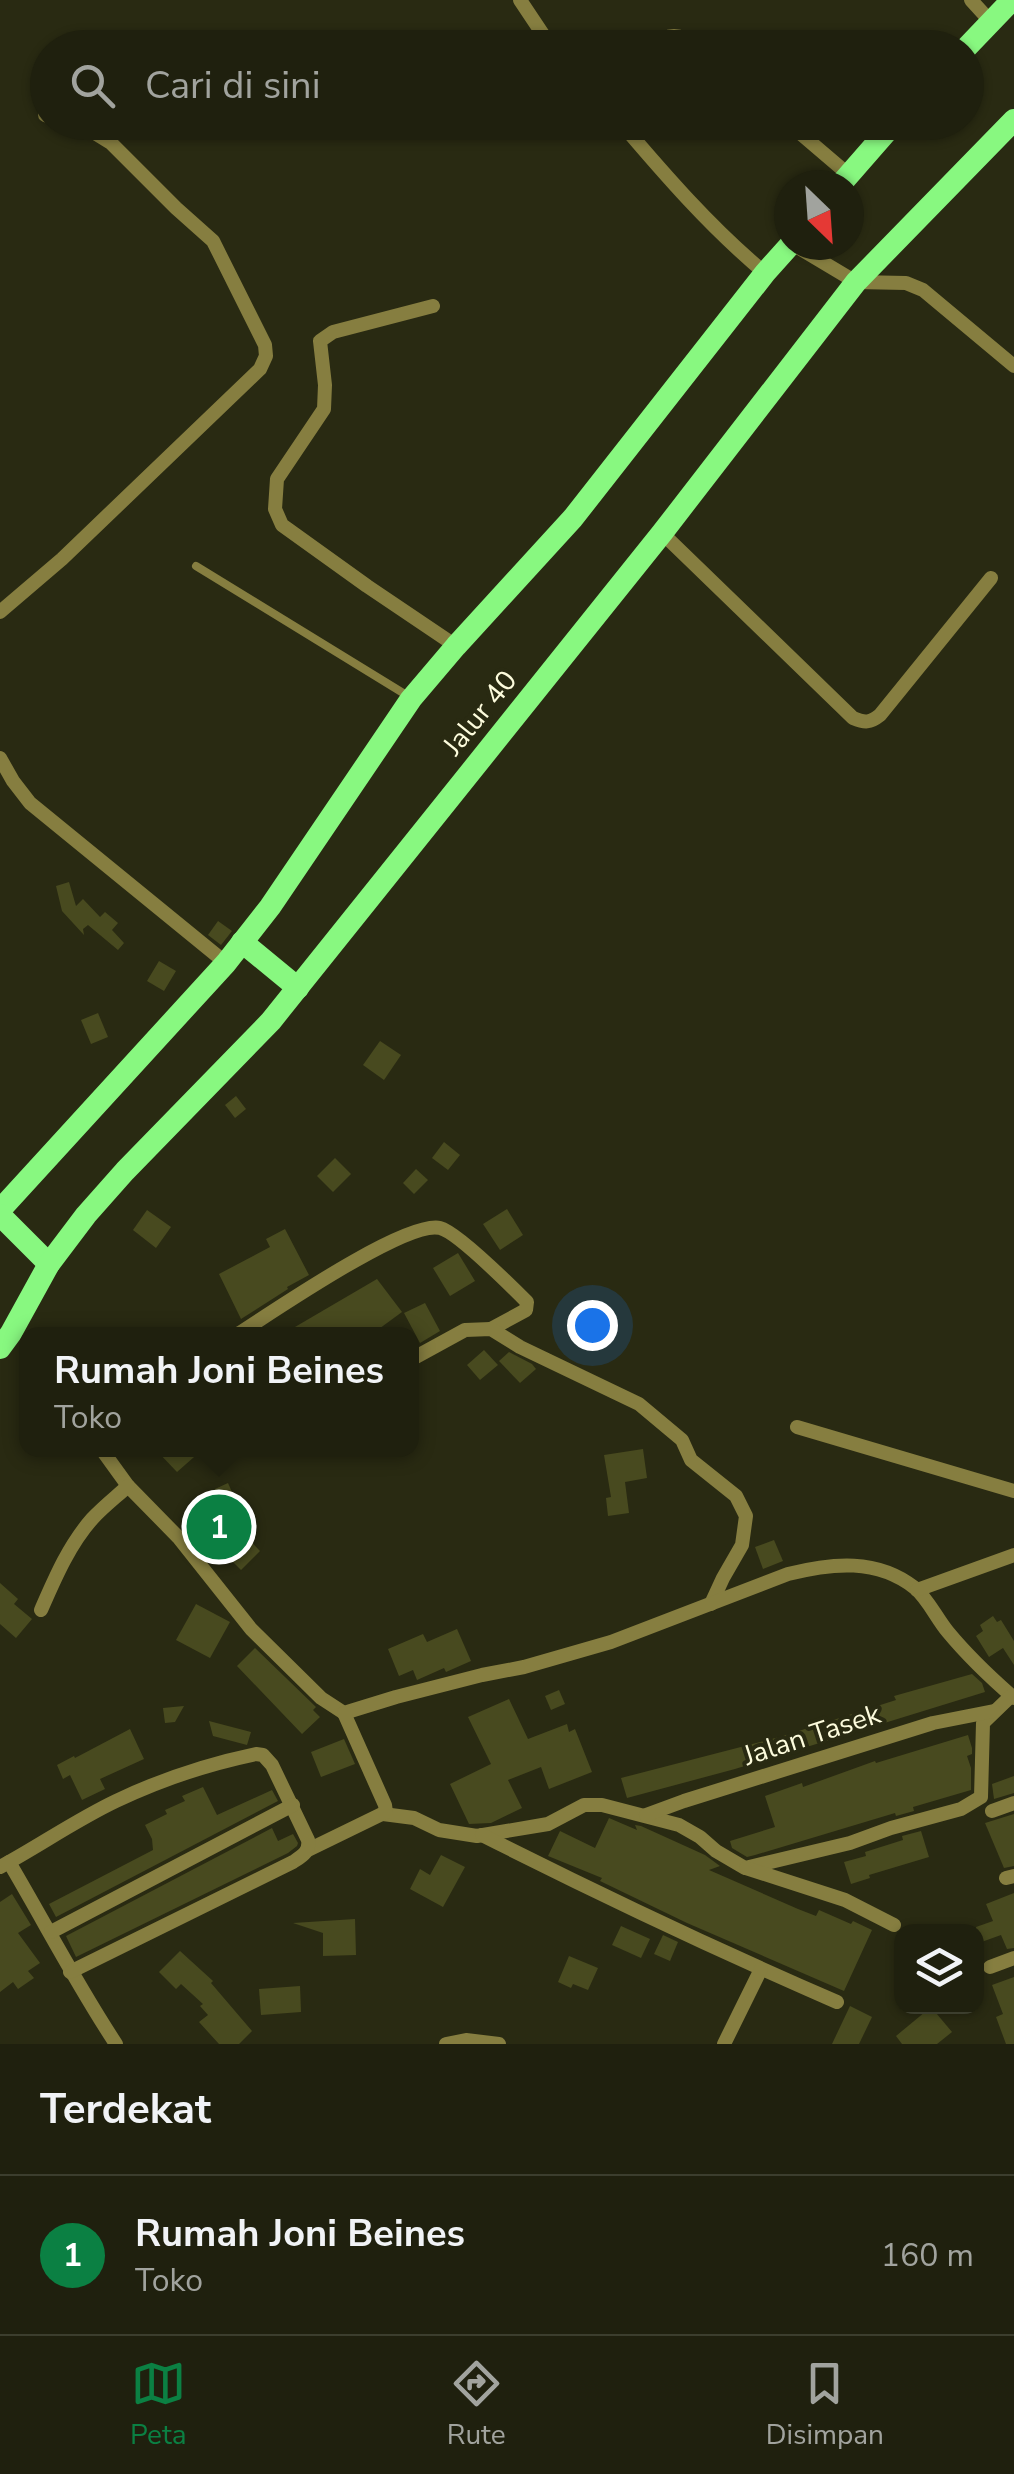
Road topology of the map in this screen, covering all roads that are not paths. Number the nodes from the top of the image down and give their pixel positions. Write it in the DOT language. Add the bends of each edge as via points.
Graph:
graph roads {
  1 [pos="520,0"];
  2 [pos="971,0"];
  3 [pos="1012,0"];
  4 [pos="991,22"];
  5 [pos="540,30"];
  6 [pos="983,30"];
  7 [pos="1014,120"];
  8 [pos="108,140"];
  9 [pos="635,140"];
  10 [pos="805,140"];
  11 [pos="880,140"];
  12 [pos="835,170"];
  13 [pos="854,170"];
  14 [pos="778,260"];
  15 [pos="818,260"];
  16 [pos="765,273"];
  17 [pos="856,282"];
  18 [pos="433,306"];
  19 [pos="1014,366"];
  20 [pos="662,533"];
  21 [pos="196,566"];
  22 [pos="991,578"];
  23 [pos="0,612"];
  24 [pos="456,646"];
  25 [pos="411,699"];
  26 [pos="0,758"];
  27 [pos="242,942"];
  28 [pos="226,963"];
  29 [pos="298,988"];
  30 [pos="0,1212"];
  31 [pos="49,1264"];
  32 [pos="20,1327"];
  33 [pos="249,1327"];
  34 [pos="491,1329"];
  35 [pos="419,1355"];
  36 [pos="797,1427"];
  37 [pos="107,1457"];
  38 [pos="128,1486"];
  39 [pos="1014,1491"];
  40 [pos="1014,1555"];
  41 [pos="917,1590"];
  42 [pos="711,1604"];
  43 [pos="41,1610"];
  44 [pos="1013,1697"];
  45 [pos="995,1711"];
  46 [pos="344,1713"];
  47 [pos="1014,1803"];
  48 [pos="293,1805"];
  49 [pos="992,1811"];
  50 [pos="384,1814"];
  51 [pos="646,1815"];
  52 [pos="482,1835"];
  53 [pos="308,1850"];
  54 [pos="4,1864"];
  55 [pos="745,1868"];
  56 [pos="894,1925"];
  57 [pos="50,1932"];
  58 [pos="1014,1958"];
  59 [pos="990,1967"];
  60 [pos="761,1969"];
  61 [pos="70,1972"];
  62 [pos="837,2002"];
  63 [pos="454,2043"];
  64 [pos="116,2044"];
  65 [pos="499,2044"];
  66 [pos="724,2044"];
  1 -- 5 [label="street"];
  2 -- 4 [label="street"];
  3 -- 4 [label="highway"];
  4 -- 6 [label="highway"];
  7 -- 17 [label="highway, Jalur 40"];
  8 -- 23 [label="street" via="213,242 266,356 260,370"];
  9 -- 16 [label="street"];
  10 -- 12 [label="street"];
  11 -- 13 [label="highway"];
  14 -- 16 [label="highway"];
  15 -- 17 [label="street"];
  16 -- 24 [label="highway" via="574,518"];
  17 -- 19 [label="street" via="923,290"];
  17 -- 20 [label="highway, Jalur 40"];
  18 -- 24 [label="street" via="320,341 324,409 277,479 275,509 282,525"];
  20 -- 22 [label="street" via="865,723 880,715"];
  20 -- 29 [label="highway, Jalur 40"];
  21 -- 25 [label="lane"];
  24 -- 25 [label="highway"];
  25 -- 27 [label="highway"];
  26 -- 28 [label="street" via="39,810"];
  27 -- 28 [label="highway"];
  27 -- 29 [label="highway"];
  28 -- 30 [label="highway"];
  29 -- 31 [label="highway, Jalur 40" via="125,1171"];
  30 -- 31 [label="highway"];
  31 -- 32 [label="highway, Jalur 40"];
  33 -- 34 [label="street" via="400,1236 438,1227 527,1302 526,1310"];
  34 -- 35 [label="street" via="464,1330"];
  34 -- 42 [label="street" via="639,1404 736,1496 746,1516 742,1545"];
  36 -- 39 [label="street"];
  37 -- 38 [label="street"];
  38 -- 43 [label="street" via="75,1542"];
  38 -- 46 [label="street" via="251,1629"];
  40 -- 41 [label="street"];
  41 -- 42 [label="street" via="881,1568 818,1566"];
  41 -- 44 [label="street" via="948,1633"];
  42 -- 46 [label="street" via="611,1642"];
  44 -- 45 [label="street"];
  45 -- 51 [label="street, Jalan Tasek" via="915,1728"];
  45 -- 55 [label="street" via="984,1723 981,1797 850,1843"];
  46 -- 50 [label="street"];
  47 -- 49 [label="street"];
  48 -- 53 [label="street"];
  48 -- 54 [label="street" via="268,1760 256,1754 114,1802"];
  48 -- 57 [label="street"];
  50 -- 52 [label="street"];
  50 -- 53 [label="street"];
  51 -- 52 [label="street" via="584,1805 548,1824"];
  51 -- 55 [label="street" via="680,1825"];
  52 -- 60 [label="street"];
  53 -- 61 [label="street"];
  54 -- 57 [label="street"];
  55 -- 56 [label="street" via="845,1900"];
  57 -- 61 [label="street"];
  58 -- 59 [label="street"];
  60 -- 62 [label="street"];
  60 -- 66 [label="street"];
  61 -- 64 [label="street"];
  63 -- 65 [label="street"];
}
